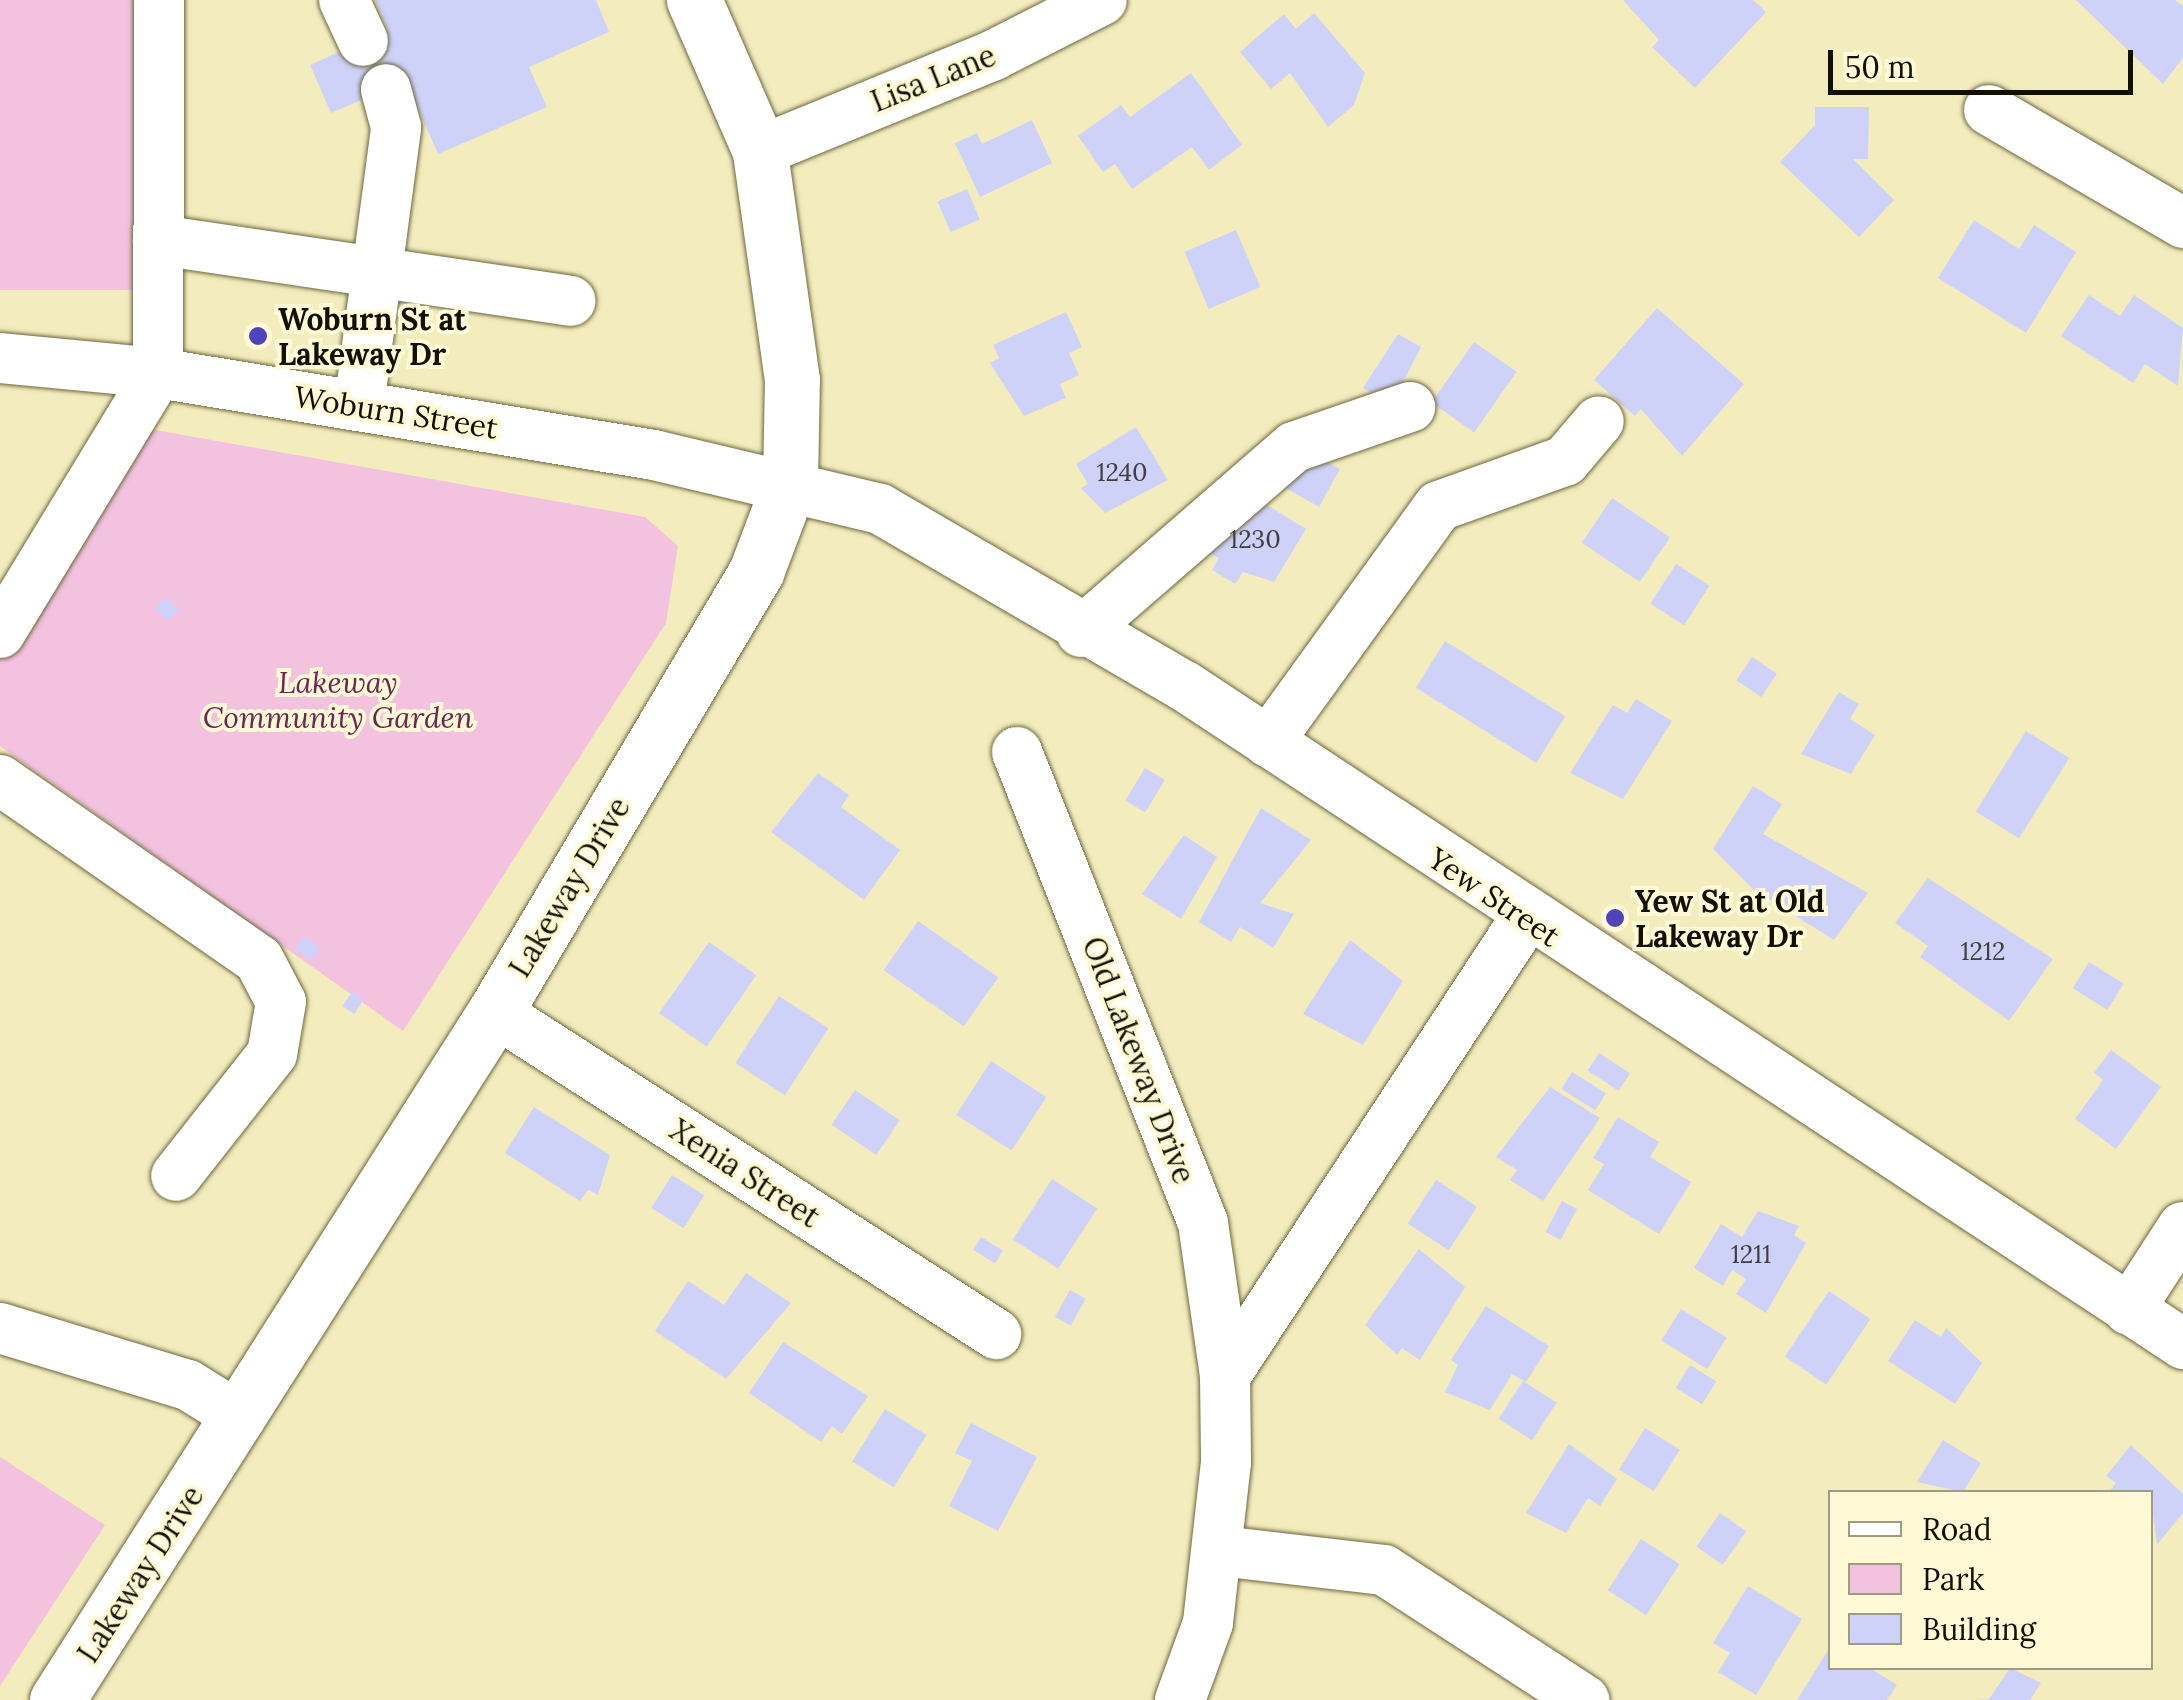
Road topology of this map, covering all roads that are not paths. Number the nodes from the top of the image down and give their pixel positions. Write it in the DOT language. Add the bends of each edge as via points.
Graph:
graph roads {
  1 [pos="159,0"];
  2 [pos="694,0"];
  3 [pos="1102,0"];
  4 [pos="386,90"];
  5 [pos="1989,110"];
  6 [pos="760,151"];
  7 [pos="2183,222"];
  8 [pos="158,240"];
  9 [pos="377,272"];
  10 [pos="571,301"];
  11 [pos="0,358"];
  12 [pos="158,372"];
  13 [pos="359,406"];
  14 [pos="1410,407"];
  15 [pos="1600,421"];
  16 [pos="790,482"];
  17 [pos="1082,632"];
  18 [pos="0,633"];
  19 [pos="1268,742"];
  20 [pos="1017,752"];
  21 [pos="0,780"];
  22 [pos="1526,919"];
  23 [pos="494,1012"];
  24 [pos="176,1176"];
  25 [pos="2183,1227"];
  26 [pos="2129,1310"];
  27 [pos="0,1328"];
  28 [pos="996,1334"];
  29 [pos="2183,1344"];
  30 [pos="1225,1376"];
  31 [pos="242,1418"];
  32 [pos="1220,1551"];
  33 [pos="57,1700"];
  34 [pos="1180,1700"];
  35 [pos="1584,1700"];
  1 -- 8 [label="street"];
  2 -- 6 [label="main road, Lakeway Drive"];
  3 -- 6 [label="street, Lisa Lane" via="994,56"];
  4 -- 9 [label="street" via="396,126"];
  5 -- 7 [label="street"];
  6 -- 16 [label="main road, Lakeway Drive" via="792,380"];
  8 -- 9 [label="street"];
  8 -- 12 [label="street"];
  9 -- 10 [label="street"];
  9 -- 13 [label="street"];
  11 -- 12 [label="street, Woburn Street"];
  12 -- 13 [label="street, Woburn Street"];
  12 -- 18 [label="street"];
  13 -- 16 [label="street, Woburn Street"];
  14 -- 17 [label="street" via="1294,447"];
  15 -- 19 [label="street" via="1565,461 1439,506"];
  16 -- 17 [label="street, Yew Street" via="880,509"];
  16 -- 23 [label="main road, Lakeway Drive" via="756,572"];
  17 -- 19 [label="street, Yew Street"];
  19 -- 22 [label="street, Yew Street"];
  20 -- 30 [label="street, Old Lakeway Drive" via="1203,1223"];
  21 -- 24 [label="street" via="259,960 280,1002 272,1054"];
  22 -- 26 [label="street, Yew Street"];
  22 -- 30 [label="street"];
  23 -- 28 [label="street, Xenia Street"];
  23 -- 31 [label="main road, Lakeway Drive"];
  25 -- 26 [label="street"];
  26 -- 29 [label="street, Yew Street"];
  27 -- 31 [label="street" via="188,1385"];
  30 -- 32 [label="street, Old Lakeway Drive"];
  31 -- 33 [label="main road, Lakeway Drive"];
  32 -- 34 [label="street, Old Lakeway Drive"];
  32 -- 35 [label="street" via="1384,1570"];
}
